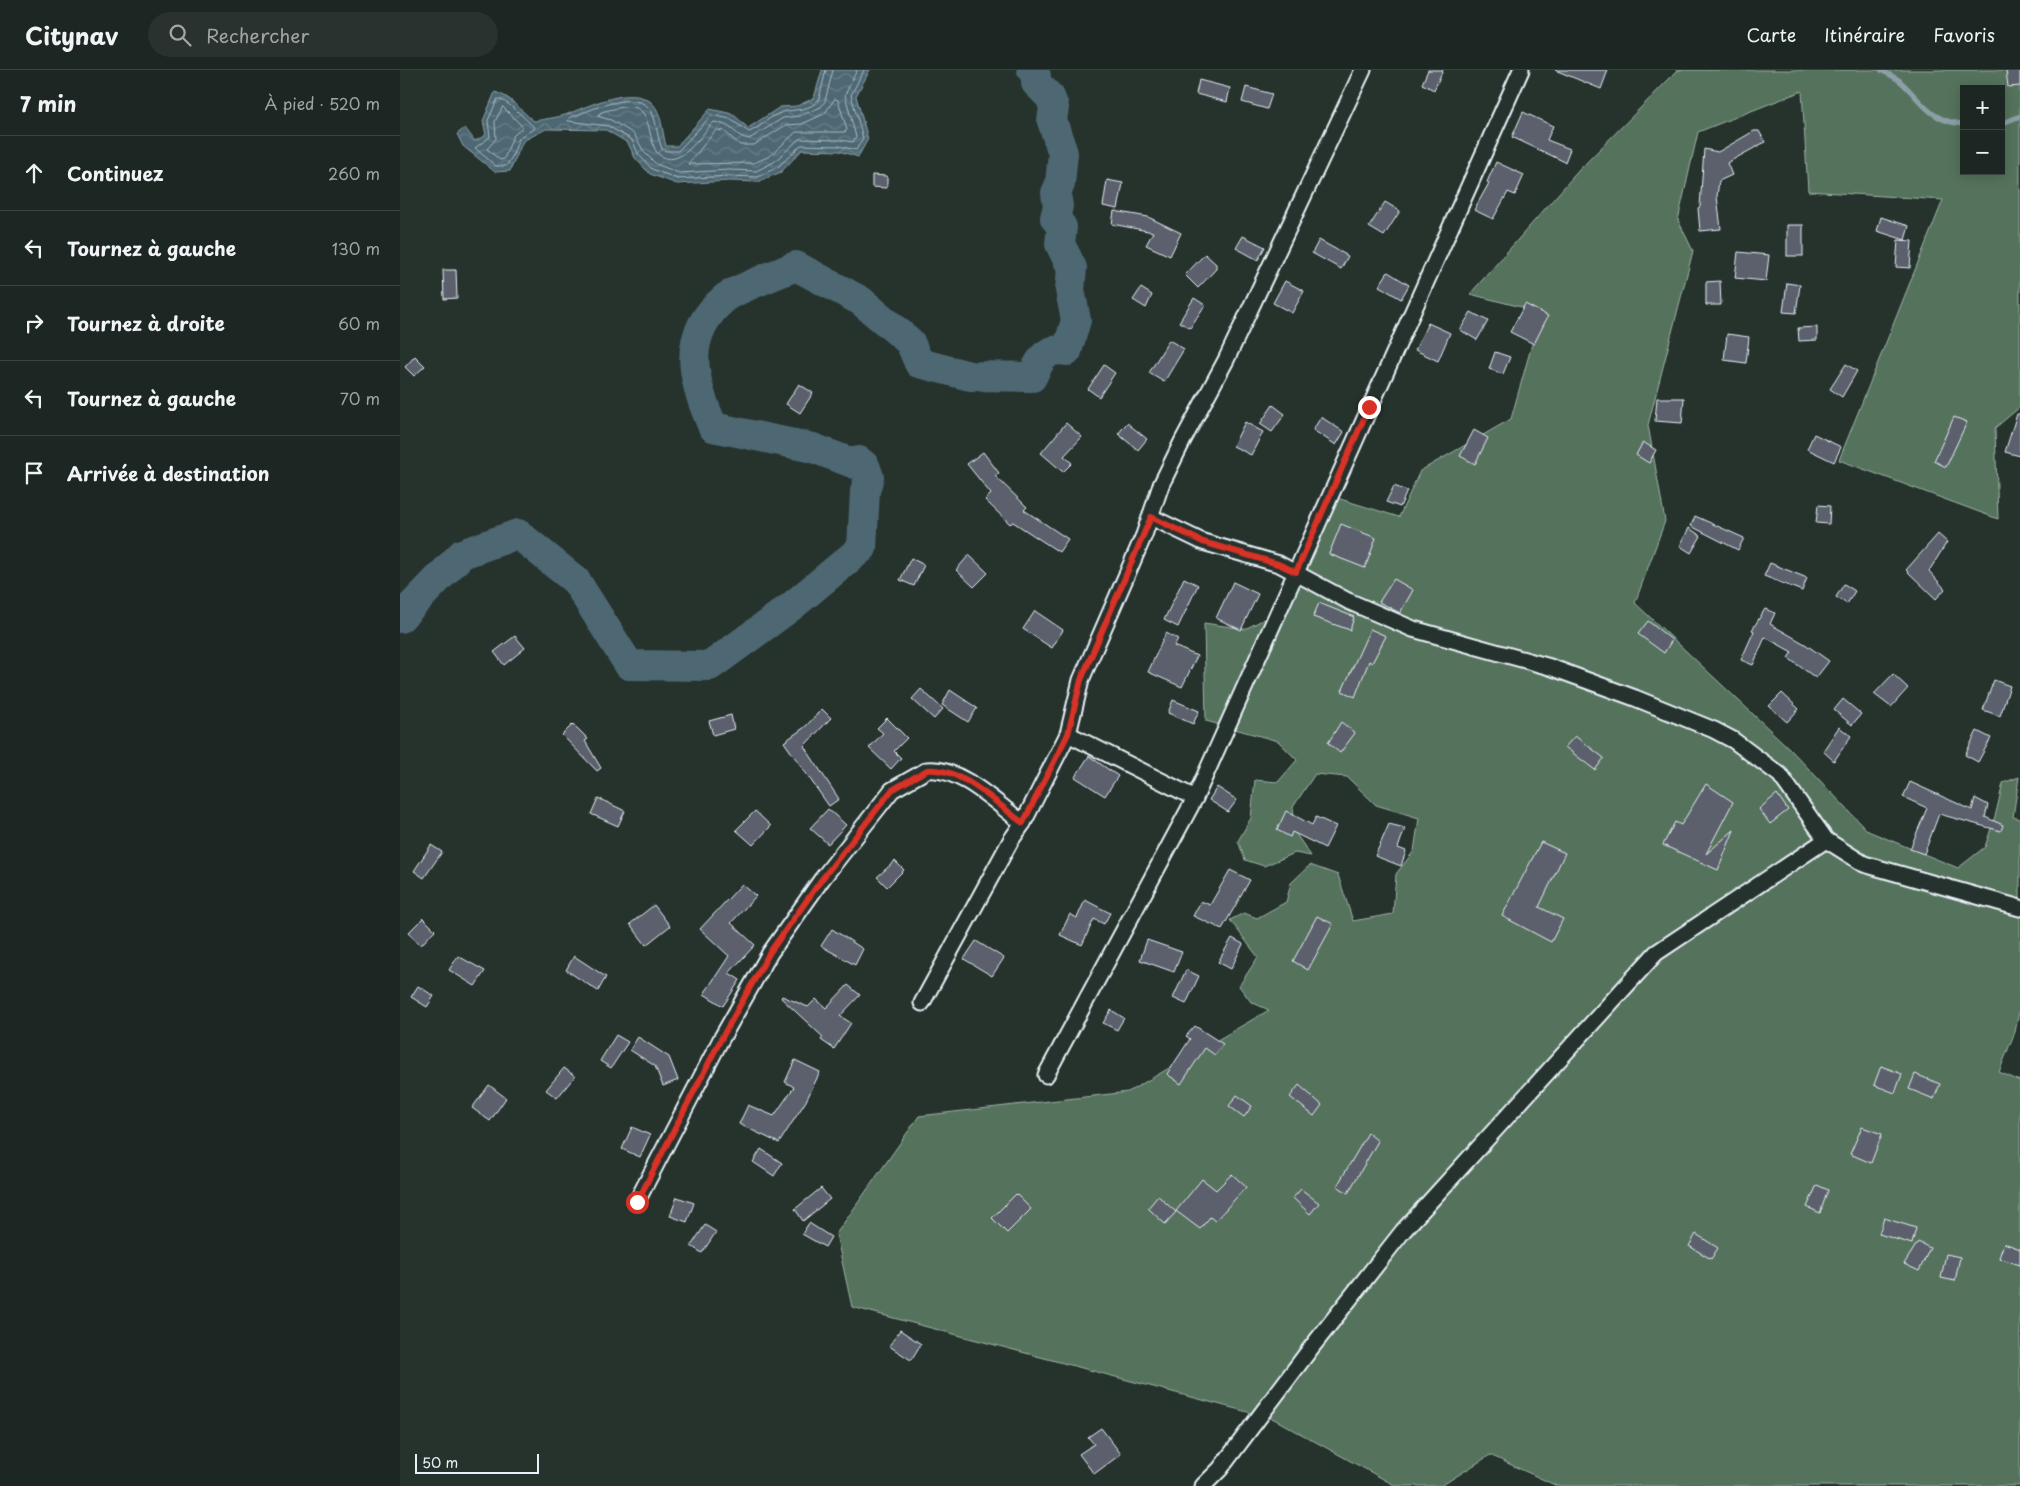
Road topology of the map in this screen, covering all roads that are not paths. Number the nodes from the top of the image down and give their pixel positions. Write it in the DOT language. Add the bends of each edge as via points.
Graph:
graph roads {
  1 [pos="1363,70"];
  2 [pos="1521,70"];
  3 [pos="1151,517"];
  4 [pos="1296,572"];
  5 [pos="1068,734"];
  6 [pos="1196,798"];
  7 [pos="1023,823"];
  8 [pos="1826,840"];
  9 [pos="2020,908"];
  10 [pos="922,1003"];
  11 [pos="1046,1075"];
  12 [pos="637,1202"];
  13 [pos="1203,1486"];
  1 -- 3 [label="street" via="1226,360 1166,476"];
  2 -- 4 [label="street"];
  3 -- 4 [label="street" via="1203,542"];
  3 -- 5 [label="street" via="1081,680"];
  4 -- 6 [label="street"];
  4 -- 8 [label="street" via="1348,601 1413,629 1550,667 1714,730 1780,775"];
  5 -- 6 [label="street"];
  5 -- 7 [label="street"];
  6 -- 11 [label="street"];
  7 -- 10 [label="street"];
  7 -- 12 [label="street" via="961,777 934,769 921,772 892,790 770,952"];
  8 -- 9 [label="street" via="1864,864"];
  8 -- 13 [label="street" via="1656,953 1403,1231 1220,1469"];
}
